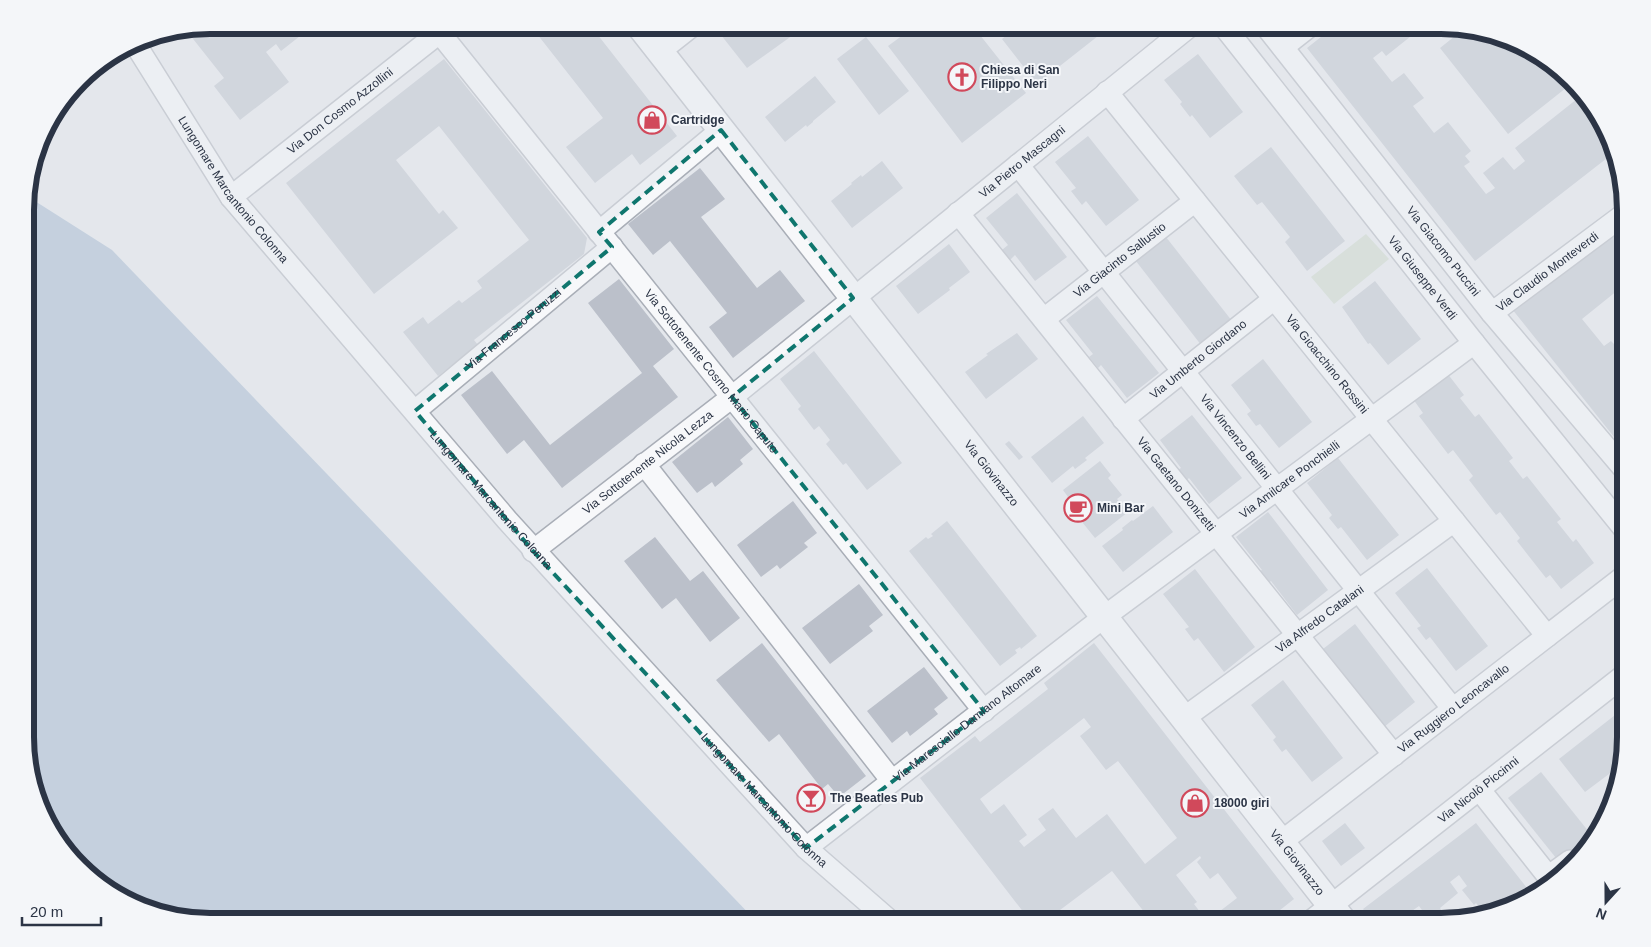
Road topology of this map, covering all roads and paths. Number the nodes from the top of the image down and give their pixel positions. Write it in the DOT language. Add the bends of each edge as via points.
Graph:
graph roads {
  1 [pos="438,34"];
  2 [pos="448,34"];
  3 [pos="646,34"];
  4 [pos="682,34"];
  5 [pos="1180,34"];
  6 [pos="1230,34"];
  7 [pos="1272,34"];
  8 [pos="1300,34"];
  9 [pos="1283,48"];
  10 [pos="138,49"];
  11 [pos="660,51"];
  12 [pos="1108,92"];
  13 [pos="721,130"];
  14 [pos="1018,165"];
  15 [pos="231,197"];
  16 [pos="1196,201"];
  17 [pos="958,213"];
  18 [pos="1617,220"];
  19 [pos="606,240"];
  20 [pos="1104,272"];
  21 [pos="853,298"];
  22 [pos="1274,299"];
  23 [pos="1492,313"];
  24 [pos="1044,319"];
  25 [pos="1474,343"];
  26 [pos="1183,372"];
  27 [pos="732,397"];
  28 [pos="415,411"];
  29 [pos="1124,419"];
  30 [pos="1371,419"];
  31 [pos="1617,460"];
  32 [pos="644,464"];
  33 [pos="1277,490"];
  34 [pos="1617,520"];
  35 [pos="1454,522"];
  36 [pos="1217,535"];
  37 [pos="534,551"];
  38 [pos="1617,582"];
  39 [pos="1359,592"];
  40 [pos="1104,617"];
  41 [pos="1298,636"];
  42 [pos="1547,636"];
  43 [pos="1617,681"];
  44 [pos="1453,709"];
  45 [pos="984,711"];
  46 [pos="1184,718"];
  47 [pos="1394,756"];
  48 [pos="892,781"];
  49 [pos="1479,789"];
  50 [pos="1282,842"];
  51 [pos="806,848"];
  52 [pos="1548,877"];
  53 [pos="881,913"];
  54 [pos="1337,913"];
  1 -- 15 [label="street, Via Don Cosmo Azzollini"];
  2 -- 19 [label="street, Via Sottotenente Cosmo Mario Caputo"];
  3 -- 11 [label="street, Via Giovinazzo"];
  4 -- 11 [label="street"];
  5 -- 12 [label="street, Via Pietro Mascagni"];
  6 -- 25 [label="street, Via Giuseppe Verdi"];
  7 -- 9 [label="street, Via Giacomo Puccini"];
  8 -- 9 [label="street"];
  9 -- 23 [label="street, Via Giacomo Puccini"];
  10 -- 15 [label="street, Lungomare Marcantonio Colonna"];
  11 -- 13 [label="street, Via Giovinazzo"];
  12 -- 14 [label="street, Via Pietro Mascagni"];
  12 -- 16 [label="street, Via Gioacchino Rossini"];
  13 -- 19 [label="street, Via Francesco Peruzzi"];
  13 -- 21 [label="street, Via Giovinazzo"];
  14 -- 17 [label="street, Via Pietro Mascagni"];
  14 -- 20 [label="street, Via Vincenzo Bellini"];
  15 -- 28 [label="street, Lungomare Marcantonio Colonna"];
  16 -- 20 [label="street, Via Giacinto Sallustio"];
  16 -- 22 [label="street, Via Gioacchino Rossini"];
  17 -- 21 [label="street, Via Pietro Mascagni"];
  17 -- 24 [label="street, Via Gaetano Donizetti"];
  18 -- 23 [label="street, Via Claudio Monteverdi"];
  19 -- 27 [label="street, Via Sottotenente Cosmo Mario Caputo"];
  19 -- 28 [label="street, Via Francesco Peruzzi"];
  20 -- 24 [label="street, Via Giacinto Sallustio"];
  20 -- 26 [label="street, Via Vincenzo Bellini"];
  21 -- 27 [label="street, Via Sottotenente Nicola Lezza"];
  21 -- 40 [label="street, Via Giovinazzo"];
  22 -- 26 [label="street, Via Umberto Giordano"];
  22 -- 30 [label="street, Via Gioacchino Rossini"];
  23 -- 31 [label="street, Via Giacomo Puccini"];
  24 -- 29 [label="street, Via Gaetano Donizetti"];
  25 -- 30 [label="street, Via Amilcare Ponchielli"];
  25 -- 34 [label="street, Via Giuseppe Verdi"];
  26 -- 29 [label="street, Via Umberto Giordano"];
  26 -- 33 [label="street, Via Vincenzo Bellini"];
  27 -- 32 [label="street, Via Sottotenente Nicola Lezza"];
  27 -- 45 [label="street, Via Sottotenente Cosmo Mario Caputo"];
  28 -- 37 [label="street, Lungomare Marcantonio Colonna"];
  29 -- 36 [label="street, Via Gaetano Donizetti"];
  30 -- 33 [label="street, Via Amilcare Ponchielli"];
  30 -- 35 [label="street, Via Gioacchino Rossini"];
  32 -- 37 [label="street, Via Sottotenente Nicola Lezza"];
  32 -- 48 [label="street"];
  33 -- 36 [label="street, Via Amilcare Ponchielli"];
  33 -- 39 [label="street, Via Vincenzo Bellini"];
  35 -- 39 [label="street, Via Alfredo Catalani"];
  35 -- 42 [label="street, Via Gioacchino Rossini"];
  36 -- 40 [label="street, Via Amilcare Ponchielli"];
  36 -- 41 [label="street, Via Gaetano Donizetti"];
  37 -- 51 [label="street, Lungomare Marcantonio Colonna"];
  38 -- 42 [label="street, Via Ruggiero Leoncavallo"];
  39 -- 41 [label="street, Via Alfredo Catalani"];
  39 -- 44 [label="street, Via Vincenzo Bellini"];
  40 -- 45 [label="street, Via Maresciallo Damiano Altomare"];
  40 -- 46 [label="street, Via Giovinazzo"];
  41 -- 46 [label="street, Via Alfredo Catalani"];
  41 -- 47 [label="street, Via Gaetano Donizetti"];
  42 -- 44 [label="street, Via Ruggiero Leoncavallo"];
  43 -- 49 [label="street, Via Nicolò Piccinni"];
  44 -- 47 [label="street, Via Ruggiero Leoncavallo"];
  45 -- 48 [label="street, Via Maresciallo Damiano Altomare"];
  46 -- 50 [label="street, Via Giovinazzo"];
  47 -- 50 [label="street, Via Ruggiero Leoncavallo"];
  48 -- 51 [label="street, Via Maresciallo Damiano Altomare"];
  49 -- 52 [label="street"];
  49 -- 54 [label="street, Via Nicolò Piccinni"];
  50 -- 54 [label="street, Via Giovinazzo"];
  51 -- 53 [label="street, Lungomare Marcantonio Colonna"];
}
